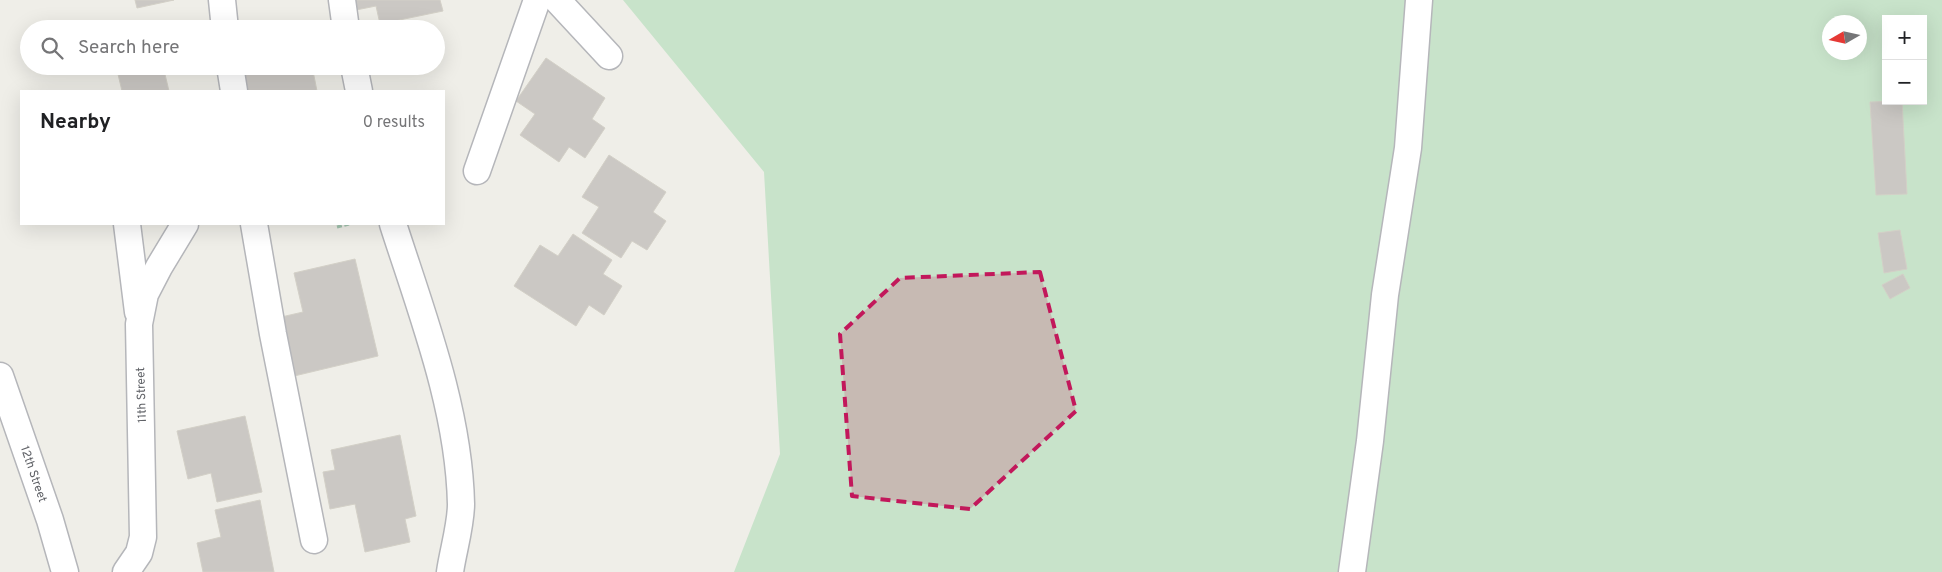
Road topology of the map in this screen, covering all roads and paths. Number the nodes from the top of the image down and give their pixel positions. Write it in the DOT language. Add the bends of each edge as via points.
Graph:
graph roads {
  1 [pos="222,0"];
  2 [pos="342,0"];
  3 [pos="537,0"];
  4 [pos="557,0"];
  5 [pos="1419,0"];
  6 [pos="225,20"];
  7 [pos="345,20"];
  8 [pos="609,56"];
  9 [pos="231,75"];
  10 [pos="356,75"];
  11 [pos="234,90"];
  12 [pos="359,90"];
  13 [pos="477,172"];
  14 [pos="127,225"];
  15 [pos="184,225"];
  16 [pos="254,225"];
  17 [pos="345,225"];
  18 [pos="393,225"];
  19 [pos="337,227"];
  20 [pos="139,324"];
  21 [pos="0,376"];
  22 [pos="314,540"];
  23 [pos="65,572"];
  24 [pos="126,572"];
  25 [pos="450,572"];
  26 [pos="1352,572"];
  1 -- 6 [label="street"];
  2 -- 7 [label="street"];
  3 -- 13 [label="street"];
  4 -- 8 [label="street"];
  5 -- 26 [label="street" via="1408,148 1385,295"];
  9 -- 11 [label="street"];
  10 -- 12 [label="street"];
  14 -- 20 [label="street"];
  15 -- 20 [label="street, 11th Street" via="146,294"];
  16 -- 22 [label="street"];
  17 -- 19 [label="path"];
  18 -- 25 [label="street" via="424,319 453,426 461,507"];
  20 -- 24 [label="street, 11th Street" via="143,536 138,553"];
  21 -- 23 [label="street, 12th Street"];
}
